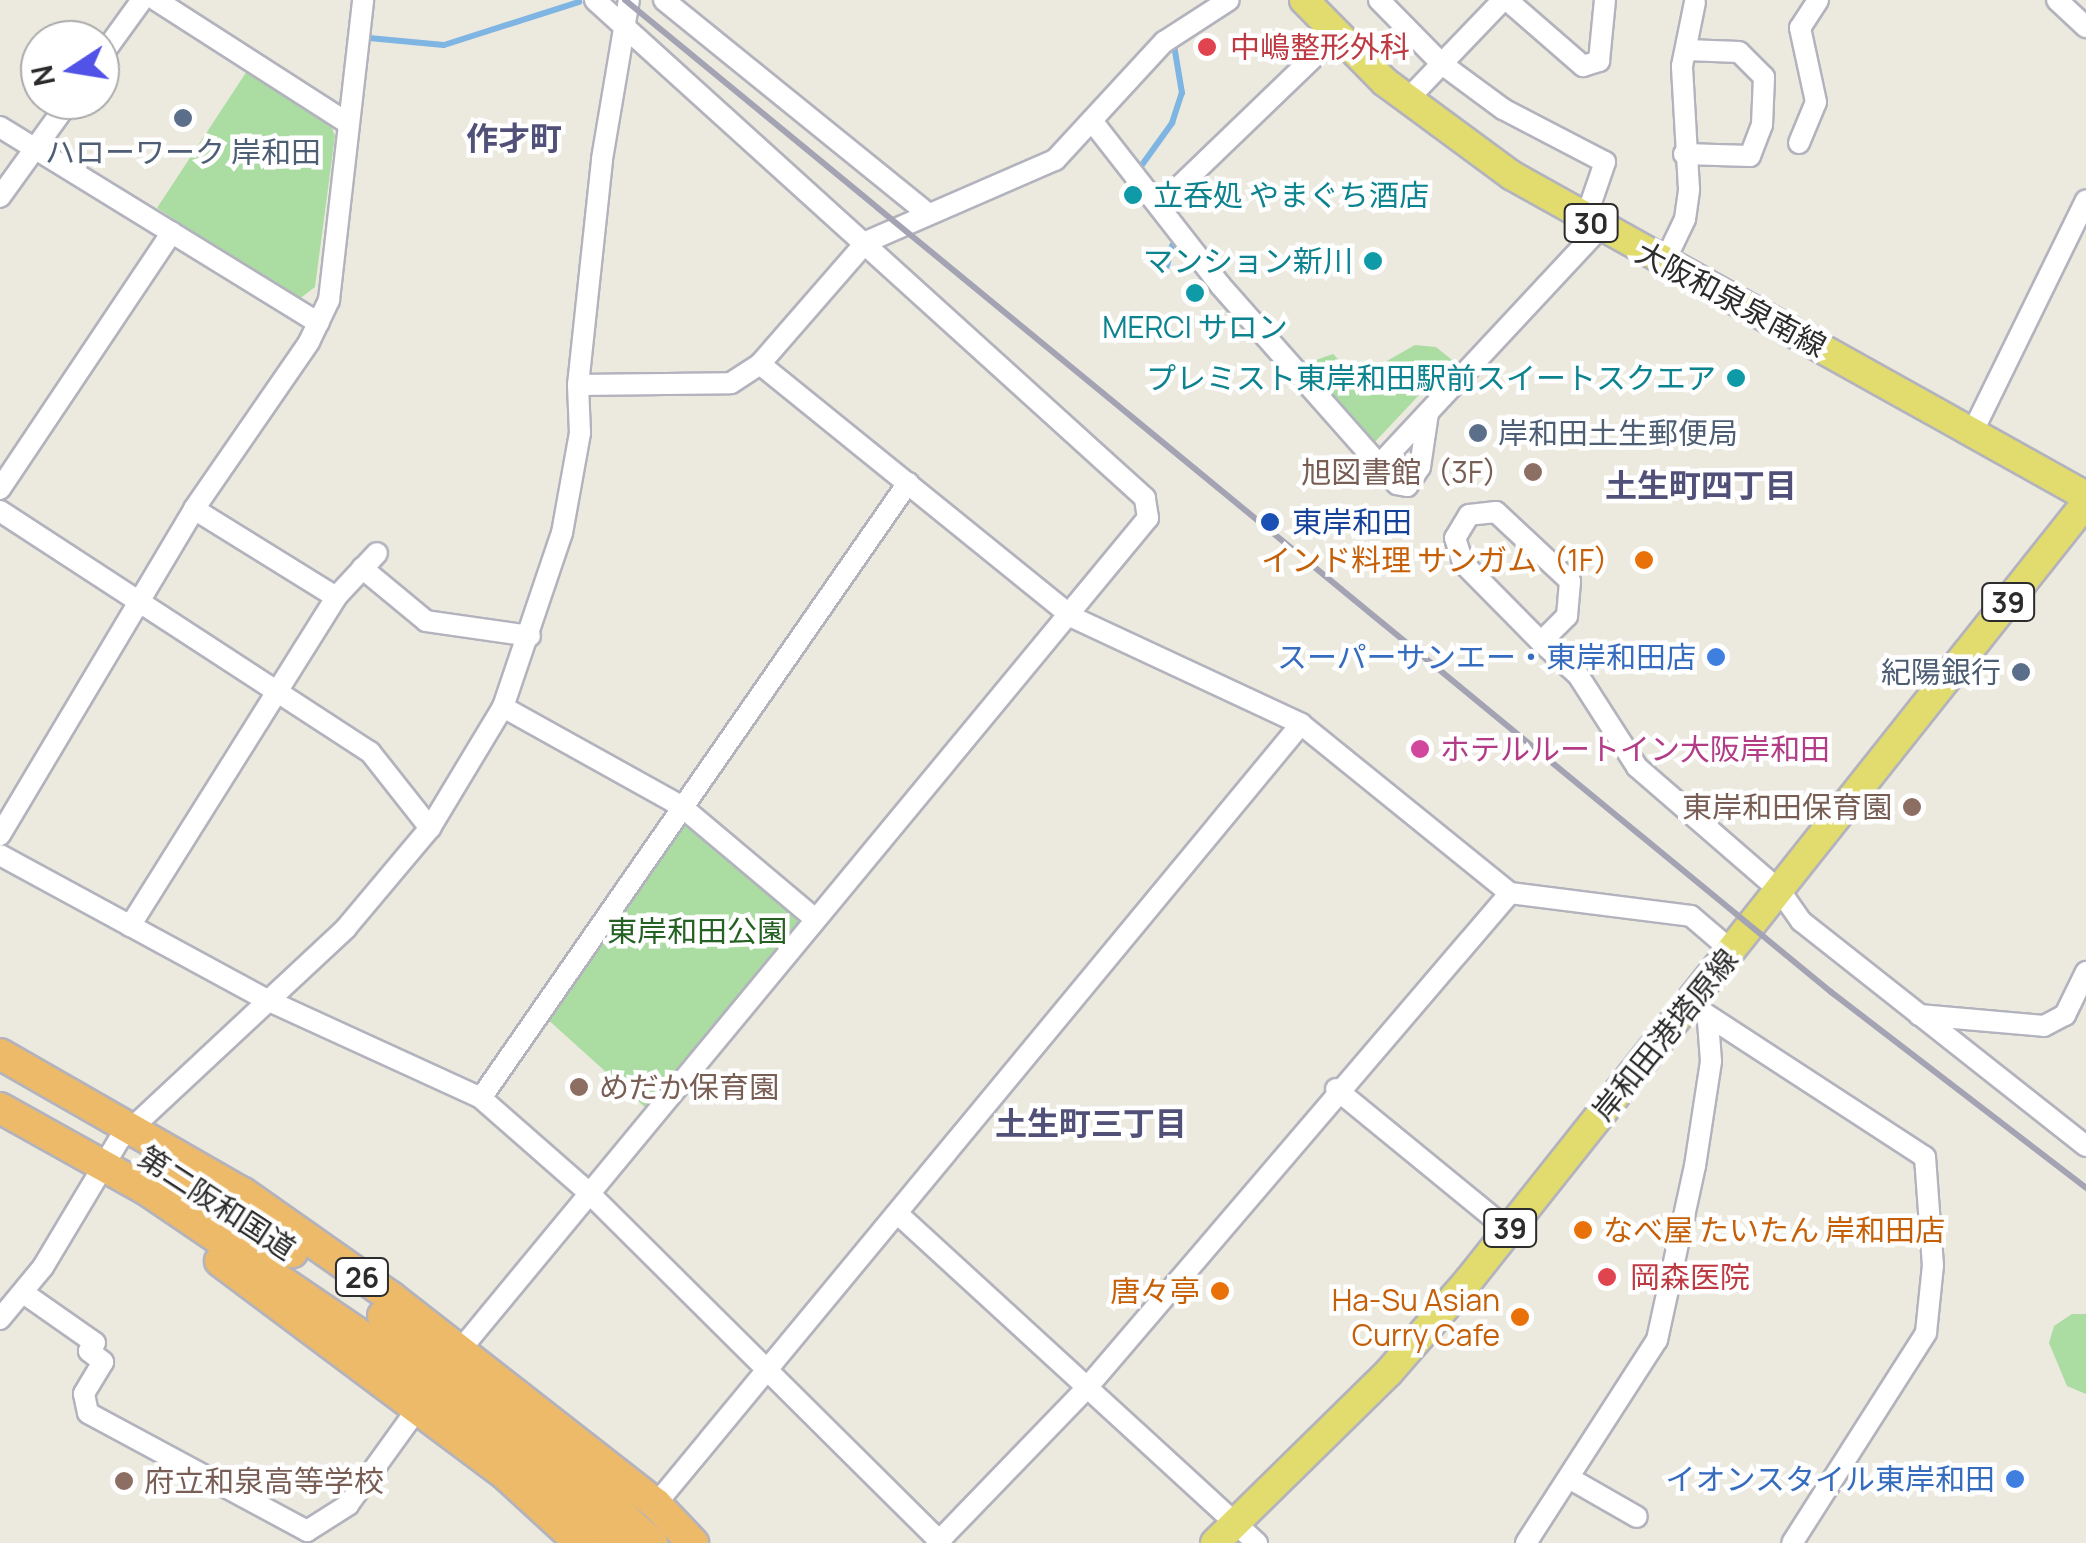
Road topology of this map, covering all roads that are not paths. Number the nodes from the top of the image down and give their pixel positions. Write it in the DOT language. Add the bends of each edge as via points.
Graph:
graph roads {
  1 [pos="142,0"];
  2 [pos="156,0"];
  3 [pos="362,0"];
  4 [pos="595,0"];
  5 [pos="629,0"];
  6 [pos="664,0"];
  7 [pos="1229,0"];
  8 [pos="1304,0"];
  9 [pos="1378,0"];
  10 [pos="1505,0"];
  11 [pos="1605,0"];
  12 [pos="1818,0"];
  13 [pos="2057,0"];
  14 [pos="1695,2"];
  15 [pos="623,24"];
  16 [pos="2086,27"];
  17 [pos="120,30"];
  18 [pos="1337,35"];
  19 [pos="1686,50"];
  20 [pos="1442,64"];
  21 [pos="1407,100"];
  22 [pos="56,120"];
  23 [pos="1092,121"];
  24 [pos="346,122"];
  25 [pos="0,127"];
  26 [pos="1798,143"];
  27 [pos="35,149"];
  28 [pos="1684,154"];
  29 [pos="0,197"];
  30 [pos="2086,200"];
  31 [pos="1159,206"];
  32 [pos="926,212"];
  33 [pos="1592,224"];
  34 [pos="172,232"];
  35 [pos="866,242"];
  36 [pos="1663,265"];
  37 [pos="318,323"];
  38 [pos="760,364"];
  39 [pos="578,385"];
  40 [pos="1428,413"];
  41 [pos="1972,432"];
  42 [pos="1379,466"];
  43 [pos="908,483"];
  44 [pos="0,490"];
  45 [pos="2086,500"];
  46 [pos="194,509"];
  47 [pos="0,511"];
  48 [pos="336,597"];
  49 [pos="140,602"];
  50 [pos="1072,617"];
  51 [pos="530,636"];
  52 [pos="1540,642"];
  53 [pos="274,692"];
  54 [pos="503,707"];
  55 [pos="1301,724"];
  56 [pos="681,806"];
  57 [pos="430,828"];
  58 [pos="0,835"];
  59 [pos="0,854"];
  60 [pos="1780,892"];
  61 [pos="1510,894"];
  62 [pos="816,919"];
  63 [pos="130,926"];
  64 [pos="1732,951"];
  65 [pos="2086,972"];
  66 [pos="265,999"];
  67 [pos="1699,1013"];
  68 [pos="1917,1015"];
  69 [pos="0,1054"];
  70 [pos="0,1073"];
  71 [pos="1336,1089"];
  72 [pos="482,1098"];
  73 [pos="0,1108"];
  74 [pos="0,1126"];
  75 [pos="2086,1146"];
  76 [pos="111,1152"];
  77 [pos="155,1179"];
  78 [pos="588,1192"];
  79 [pos="898,1214"];
  80 [pos="1508,1230"];
  81 [pos="25,1294"];
  82 [pos="0,1319"];
  83 [pos="460,1349"];
  84 [pos="767,1371"];
  85 [pos="1084,1390"];
  86 [pos="418,1408"];
  87 [pos="1570,1478"];
  88 [pos="656,1504"];
  89 [pos="1637,1517"];
  90 [pos="1224,1535"];
  91 [pos="940,1542"];
  92 [pos="580,1543"];
  93 [pos="615,1543"];
  94 [pos="652,1543"];
  95 [pos="693,1543"];
  96 [pos="1257,1543"];
  97 [pos="1526,1543"];
  98 [pos="1792,1543"];
  1 -- 17 [label="street"];
  2 -- 24 [label="street"];
  3 -- 24 [label="street"];
  4 -- 15 [label="street"];
  5 -- 15 [label="street"];
  6 -- 32 [label="street"];
  7 -- 23 [label="street" via="1164,42"];
  8 -- 18 [label="main road, 大阪和泉泉南線 / 30"];
  9 -- 20 [label="street"];
  10 -- 11 [label="street" via="1584,66 1599,61"];
  10 -- 20 [label="street"];
  12 -- 26 [label="street" via="1800,28 1816,102"];
  13 -- 16 [label="street"];
  14 -- 19 [label="street"];
  15 -- 35 [label="street"];
  15 -- 39 [label="street"];
  18 -- 21 [label="main road, 大阪和泉泉南線 / 30"];
  18 -- 31 [label="street"];
  19 -- 28 [label="street"];
  19 -- 28 [label="street" via="1739,52 1764,78 1762,125 1750,156"];
  20 -- 21 [label="street"];
  20 -- 33 [label="street" via="1502,110 1605,162"];
  21 -- 33 [label="main road, 大阪和泉泉南線 / 30"];
  22 -- 27 [label="street"];
  23 -- 31 [label="street"];
  23 -- 32 [label="street" via="1055,160"];
  24 -- 37 [label="street" via="328,300"];
  25 -- 27 [label="street"];
  27 -- 29 [label="street"];
  27 -- 34 [label="street"];
  28 -- 36 [label="street" via="1685,218"];
  30 -- 41 [label="street"];
  31 -- 42 [label="street" via="1288,367"];
  32 -- 35 [label="street"];
  33 -- 36 [label="main road, 大阪和泉泉南線 / 30"];
  33 -- 40 [label="street"];
  34 -- 37 [label="street"];
  34 -- 44 [label="street"];
  35 -- 38 [label="street"];
  35 -- 50 [label="street" via="1145,498 1148,518"];
  36 -- 41 [label="main road, 大阪和泉泉南線 / 30"];
  37 -- 46 [label="street"];
  38 -- 39 [label="street" via="730,383"];
  38 -- 43 [label="street"];
  39 -- 51 [label="street" via="580,433 562,533"];
  40 -- 42 [label="street"];
  40 -- 42 [label="street" via="1413,480 1397,484"];
  41 -- 45 [label="main road, 大阪和泉泉南線 / 30"];
  43 -- 50 [label="street"];
  43 -- 56 [label="street"];
  45 -- 60 [label="main road, 岸和田港塔原線 / 39"];
  46 -- 48 [label="street"];
  46 -- 49 [label="street"];
  47 -- 49 [label="street"];
  48 -- 51 [label="street" via="369,560 426,622"];
  48 -- 53 [label="street"];
  49 -- 53 [label="street"];
  49 -- 58 [label="street"];
  50 -- 55 [label="street"];
  50 -- 62 [label="street"];
  51 -- 54 [label="street"];
  52 -- 52 [label="street" via="1463,563 1456,538 1469,515 1496,512 1570,581 1567,616"];
  52 -- 60 [label="street" via="1578,675 1637,767"];
  53 -- 57 [label="street" via="370,752"];
  53 -- 63 [label="street"];
  54 -- 56 [label="street"];
  54 -- 57 [label="street"];
  55 -- 61 [label="street"];
  55 -- 79 [label="street"];
  56 -- 62 [label="street"];
  56 -- 72 [label="street"];
  57 -- 66 [label="street" via="346,928"];
  59 -- 63 [label="street"];
  60 -- 64 [label="main road, 岸和田港塔原線 / 39"];
  60 -- 68 [label="street" via="1801,921"];
  61 -- 64 [label="street" via="1691,916"];
  61 -- 71 [label="street"];
  62 -- 78 [label="street"];
  63 -- 66 [label="street"];
  64 -- 67 [label="main road, 岸和田港塔原線 / 39"];
  65 -- 68 [label="street" via="2066,1015 2044,1026"];
  66 -- 72 [label="street"];
  66 -- 76 [label="street"];
  67 -- 80 [label="main road, 岸和田港塔原線 / 39"];
  67 -- 87 [label="street" via="1711,1060 1672,1293 1640,1374"];
  67 -- 98 [label="street" via="1924,1157 1933,1265 1926,1333"];
  68 -- 75 [label="street"];
  69 -- 76 [label="highway, 26"];
  70 -- 76 [label="highway, 第二阪和国道 / 26"];
  71 -- 80 [label="street"];
  71 -- 85 [label="street"];
  72 -- 78 [label="street"];
  73 -- 76 [label="highway, 第二阪和国道 / 26"];
  74 -- 76 [label="highway, 26"];
  76 -- 77 [label="highway, 第二阪和国道 / 26"];
  76 -- 81 [label="street"];
  76 -- 83 [label="highway, 26" via="243,1193"];
  76 -- 86 [label="highway, 26" via="182,1234"];
  77 -- 93 [label="highway, 第二阪和国道 / 26" via="396,1359 542,1475"];
  77 -- 94 [label="highway, 第二阪和国道 / 26" via="391,1322"];
  78 -- 83 [label="street"];
  78 -- 84 [label="street"];
  79 -- 84 [label="street"];
  79 -- 85 [label="street"];
  80 -- 90 [label="main road, 岸和田港塔原線 / 39" via="1390,1372"];
  81 -- 82 [label="street"];
  81 -- 86 [label="street" via="95,1343 89,1351 103,1362 84,1394 88,1413 307,1532 348,1506"];
  83 -- 88 [label="highway, 26"];
  84 -- 88 [label="street"];
  84 -- 91 [label="street"];
  85 -- 90 [label="street"];
  85 -- 91 [label="street"];
  86 -- 92 [label="highway, 26"];
  87 -- 89 [label="street"];
  87 -- 97 [label="street"];
  88 -- 95 [label="highway, 26"];
  90 -- 96 [label="street"];
}
